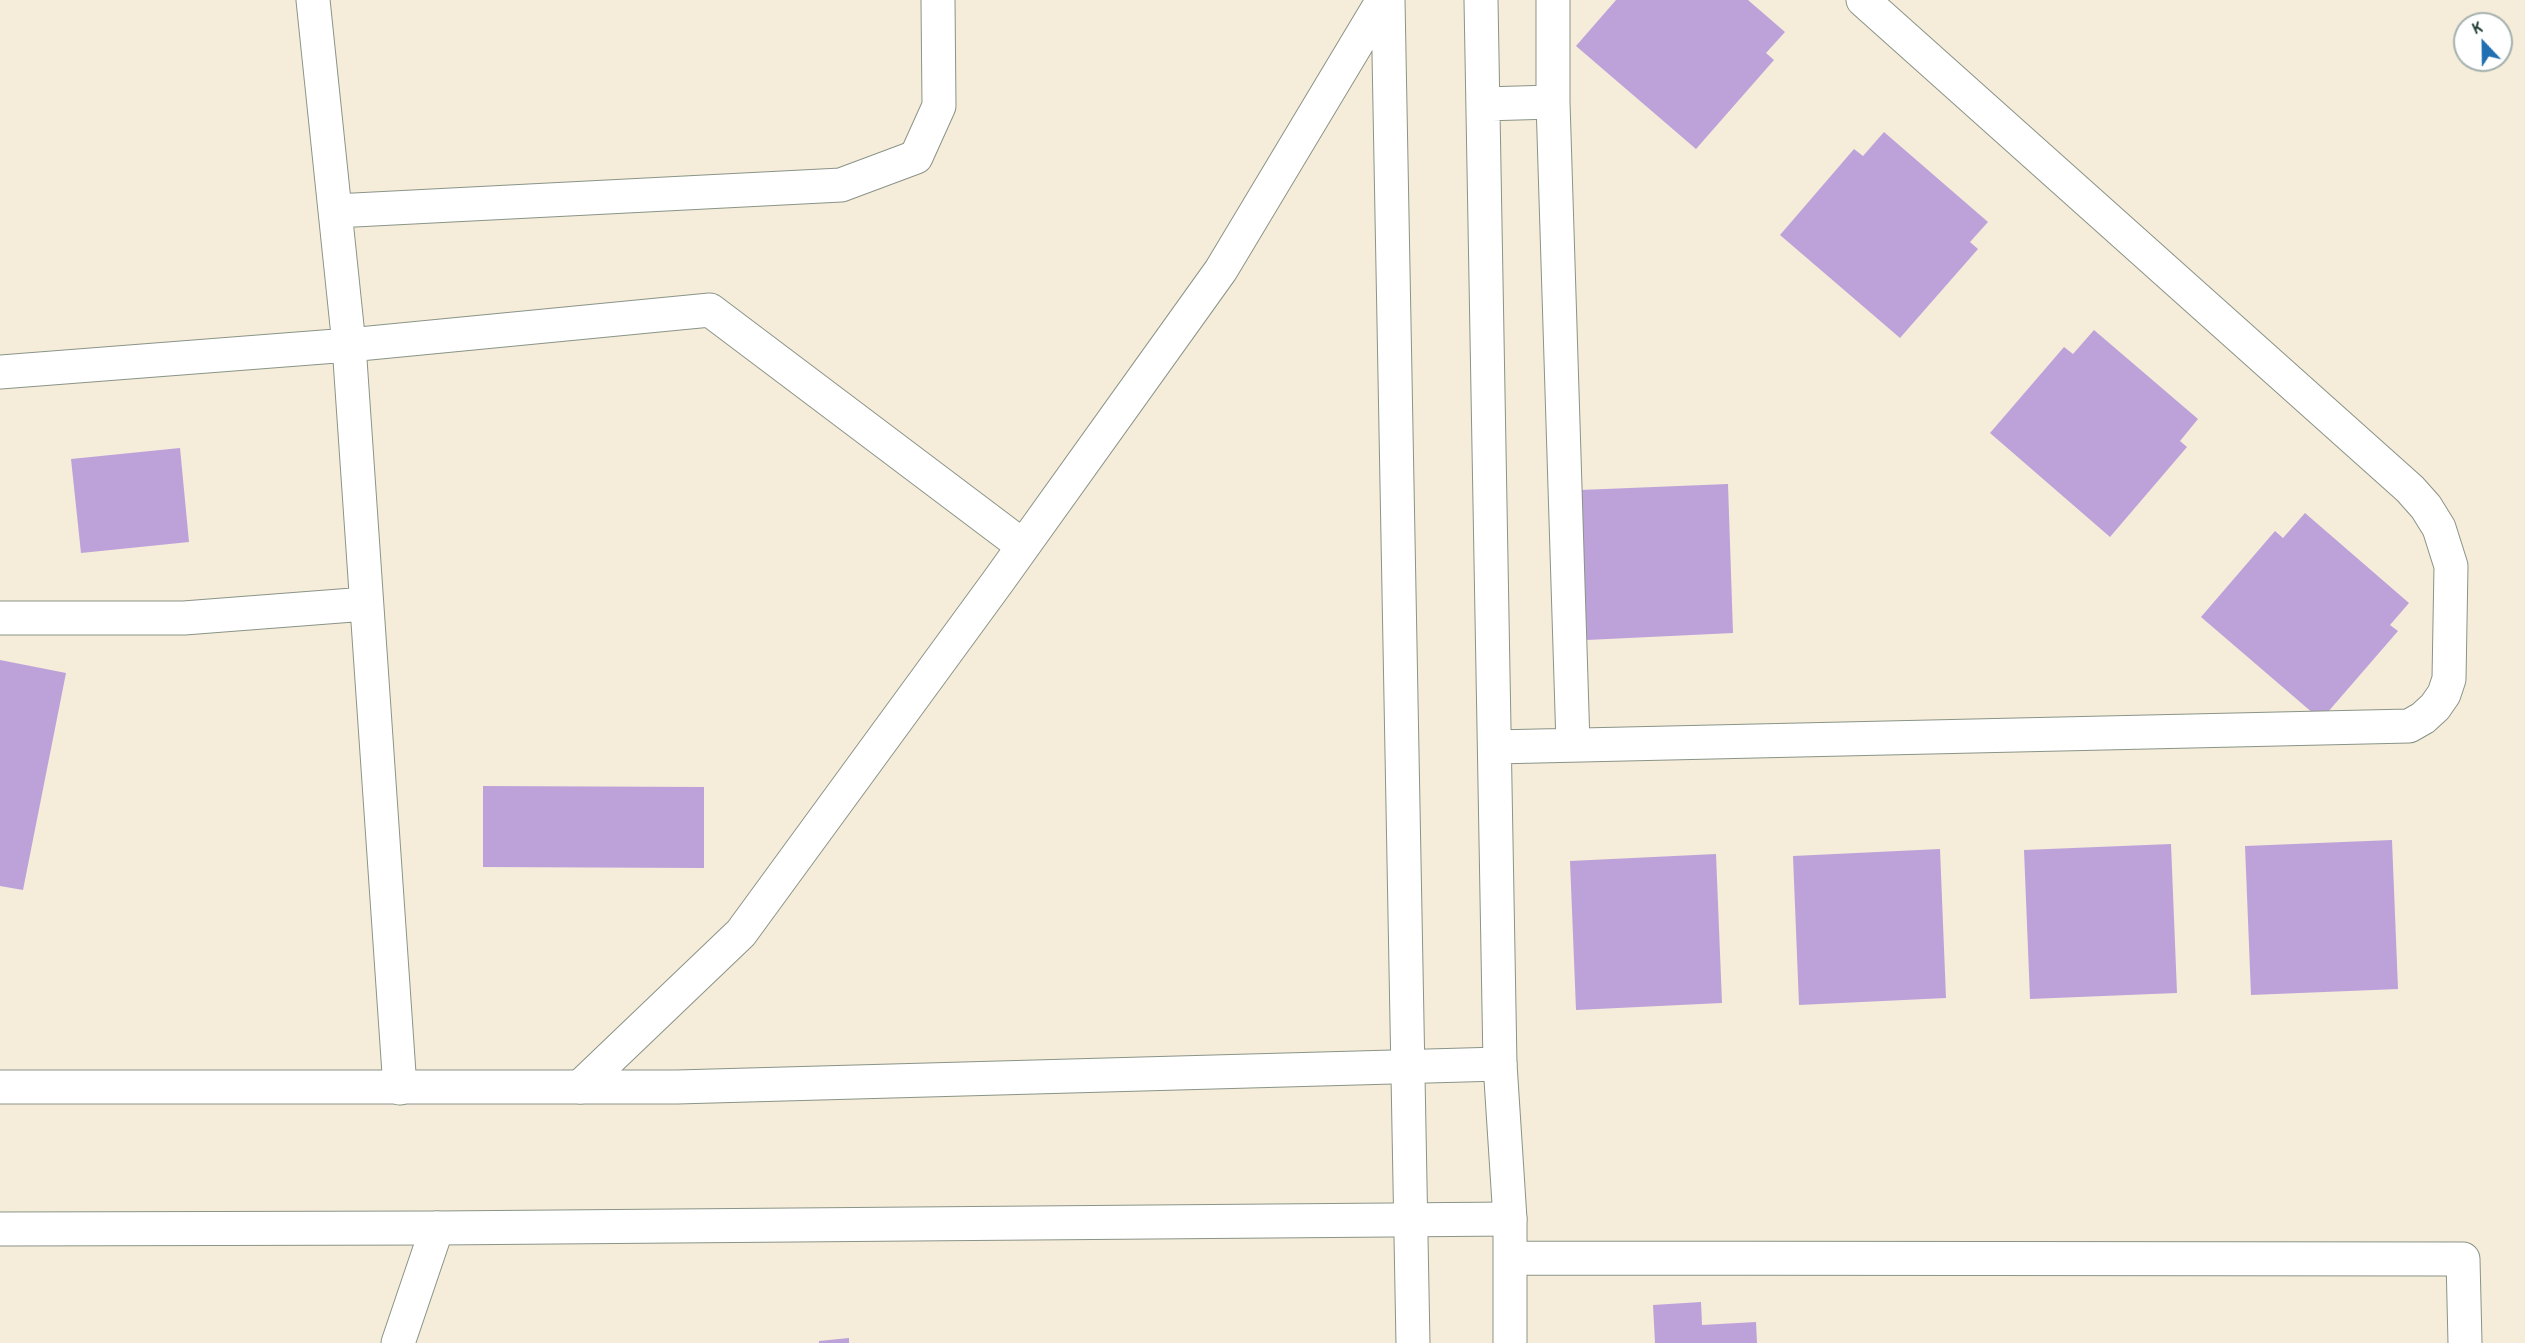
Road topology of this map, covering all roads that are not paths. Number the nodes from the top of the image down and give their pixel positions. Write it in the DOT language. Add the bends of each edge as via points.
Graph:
graph roads {
  1 [pos="313,0"];
  2 [pos="938,0"];
  3 [pos="1383,0"];
  4 [pos="1388,0"];
  5 [pos="1481,0"];
  6 [pos="1553,0"];
  7 [pos="1863,0"];
  8 [pos="1553,102"];
  9 [pos="1483,104"];
  10 [pos="335,212"];
  11 [pos="349,345"];
  12 [pos="0,372"];
  13 [pos="1023,546"];
  14 [pos="366,603"];
  15 [pos="0,618"];
  16 [pos="1573,744"];
  17 [pos="1495,747"];
  18 [pos="1500,1064"];
  19 [pos="1408,1067"];
  20 [pos="0,1088"];
  21 [pos="400,1088"];
  22 [pos="580,1088"];
  23 [pos="1510,1219"];
  24 [pos="1411,1220"];
  25 [pos="437,1228"];
  26 [pos="0,1229"];
  27 [pos="1510,1258"];
  28 [pos="398,1343"];
  29 [pos="1413,1343"];
  30 [pos="1510,1343"];
  31 [pos="2465,1343"];
  1 -- 10 [label="street"];
  2 -- 10 [label="street" via="939,106 916,157 842,185"];
  3 -- 13 [label="street" via="1221,270"];
  4 -- 19 [label="street"];
  5 -- 9 [label="street"];
  6 -- 8 [label="street"];
  7 -- 16 [label="street" via="2426,507 2439,528 2451,566 2449,679 2444,694 2423,718 2409,726"];
  8 -- 9 [label="street"];
  8 -- 16 [label="street"];
  9 -- 17 [label="street"];
  10 -- 11 [label="street"];
  11 -- 12 [label="street"];
  11 -- 13 [label="street" via="710,310"];
  11 -- 14 [label="street"];
  13 -- 22 [label="street" via="741,933"];
  14 -- 15 [label="street" via="184,618"];
  14 -- 21 [label="street"];
  16 -- 17 [label="street"];
  17 -- 18 [label="street"];
  18 -- 19 [label="street"];
  18 -- 23 [label="street"];
  19 -- 22 [label="street"];
  19 -- 24 [label="street"];
  20 -- 21 [label="street"];
  21 -- 22 [label="street"];
  23 -- 24 [label="street"];
  23 -- 27 [label="street"];
  24 -- 25 [label="street"];
  24 -- 29 [label="street"];
  25 -- 26 [label="street"];
  25 -- 28 [label="street"];
  27 -- 30 [label="street"];
  27 -- 31 [label="street" via="2463,1259"];
}
